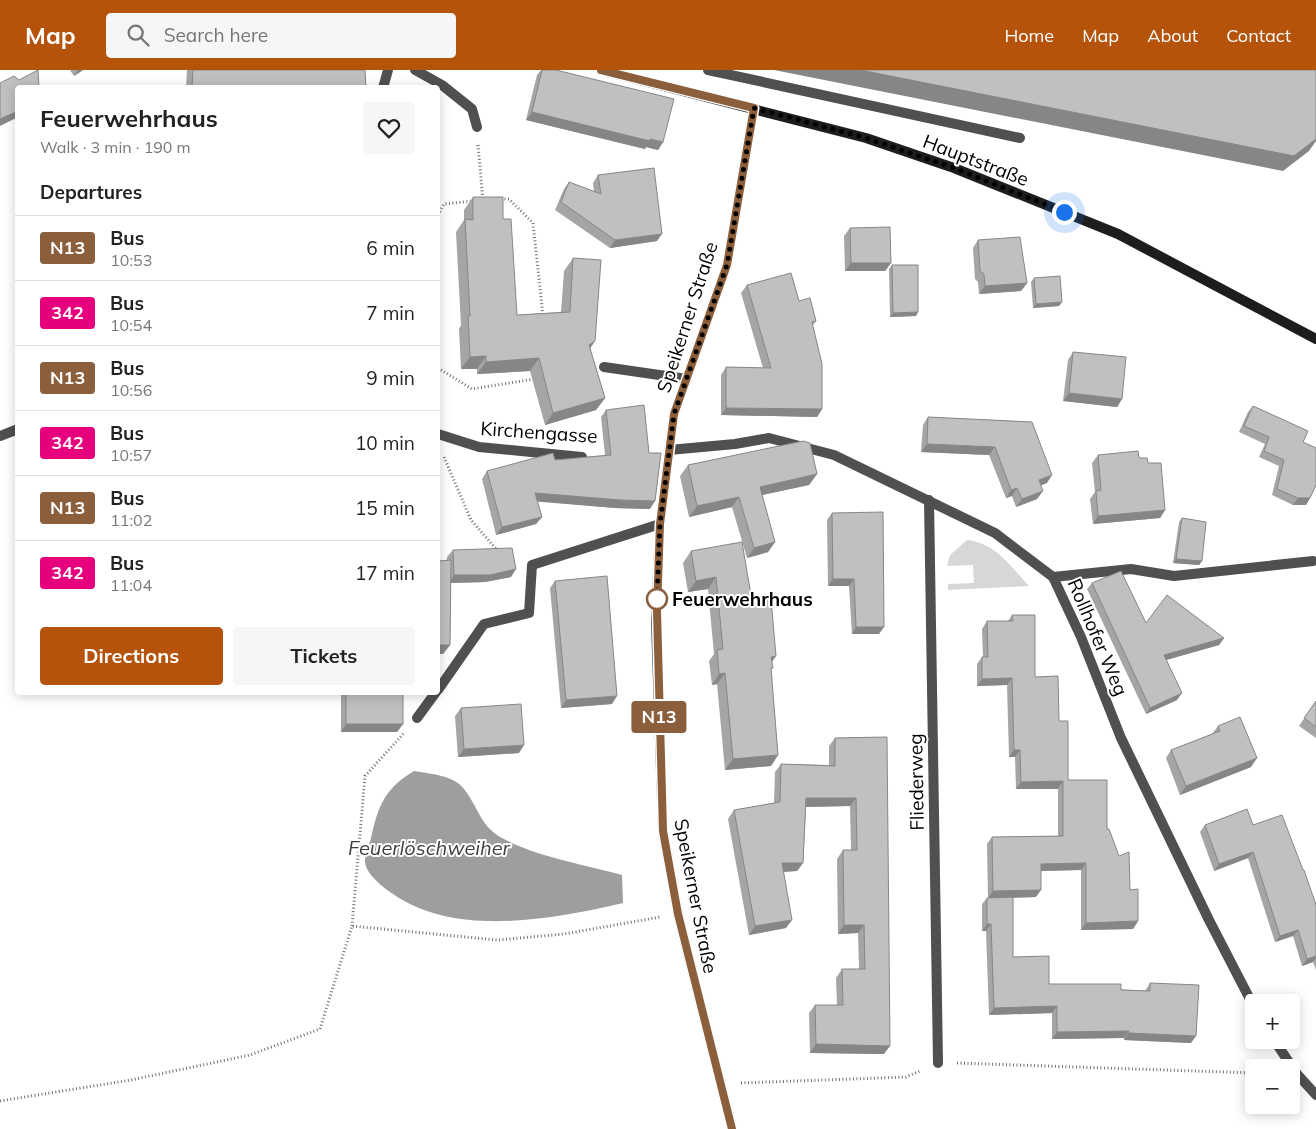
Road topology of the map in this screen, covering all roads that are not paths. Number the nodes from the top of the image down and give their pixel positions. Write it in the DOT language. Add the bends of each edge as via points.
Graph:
graph roads {
  1 [pos="388,70"];
  2 [pos="414,70"];
  3 [pos="601,70"];
  4 [pos="708,70"];
  5 [pos="384,85"];
  6 [pos="754,108"];
  7 [pos="477,127"];
  8 [pos="1020,138"];
  9 [pos="1316,338"];
  10 [pos="604,366"];
  11 [pos="686,379"];
  12 [pos="15,430"];
  13 [pos="440,435"];
  14 [pos="0,436"];
  15 [pos="669,450"];
  16 [pos="582,457"];
  17 [pos="929,500"];
  18 [pos="660,524"];
  19 [pos="1313,561"];
  20 [pos="1053,578"];
  21 [pos="440,687"];
  22 [pos="434,695"];
  23 [pos="417,718"];
  24 [pos="1247,994"];
  25 [pos="1280,1049"];
  26 [pos="938,1063"];
  27 [pos="1316,1095"];
  28 [pos="732,1129"];
  1 -- 5 [label="street"];
  2 -- 7 [label="street" via="442,85 472,109"];
  3 -- 6 [label="main road, Hauptstraße"];
  4 -- 8 [label="street"];
  6 -- 9 [label="main road, Hauptstraße" via="866,138 954,168 1109,231"];
  6 -- 11 [label="street, Speikerner Straße" via="727,265"];
  10 -- 11 [label="street"];
  11 -- 15 [label="street, Speikerner Straße" via="674,414"];
  12 -- 14 [label="street"];
  13 -- 16 [label="street, Kirchengasse" via="479,447"];
  15 -- 17 [label="street, Rollhofer Weg" via="769,438 834,455"];
  15 -- 18 [label="street, Speikerner Straße"];
  17 -- 20 [label="street, Rollhofer Weg" via="995,533"];
  17 -- 26 [label="street, Fliederweg"];
  18 -- 21 [label="street" via="532,565 529,613 484,624"];
  18 -- 28 [label="street, Speikerner Straße" via="656,623 663,831 678,914"];
  19 -- 20 [label="street" via="1174,576 1131,569"];
  20 -- 24 [label="street, Rollhofer Weg" via="1081,637 1121,738"];
  22 -- 23 [label="street"];
  25 -- 27 [label="street"];
}
